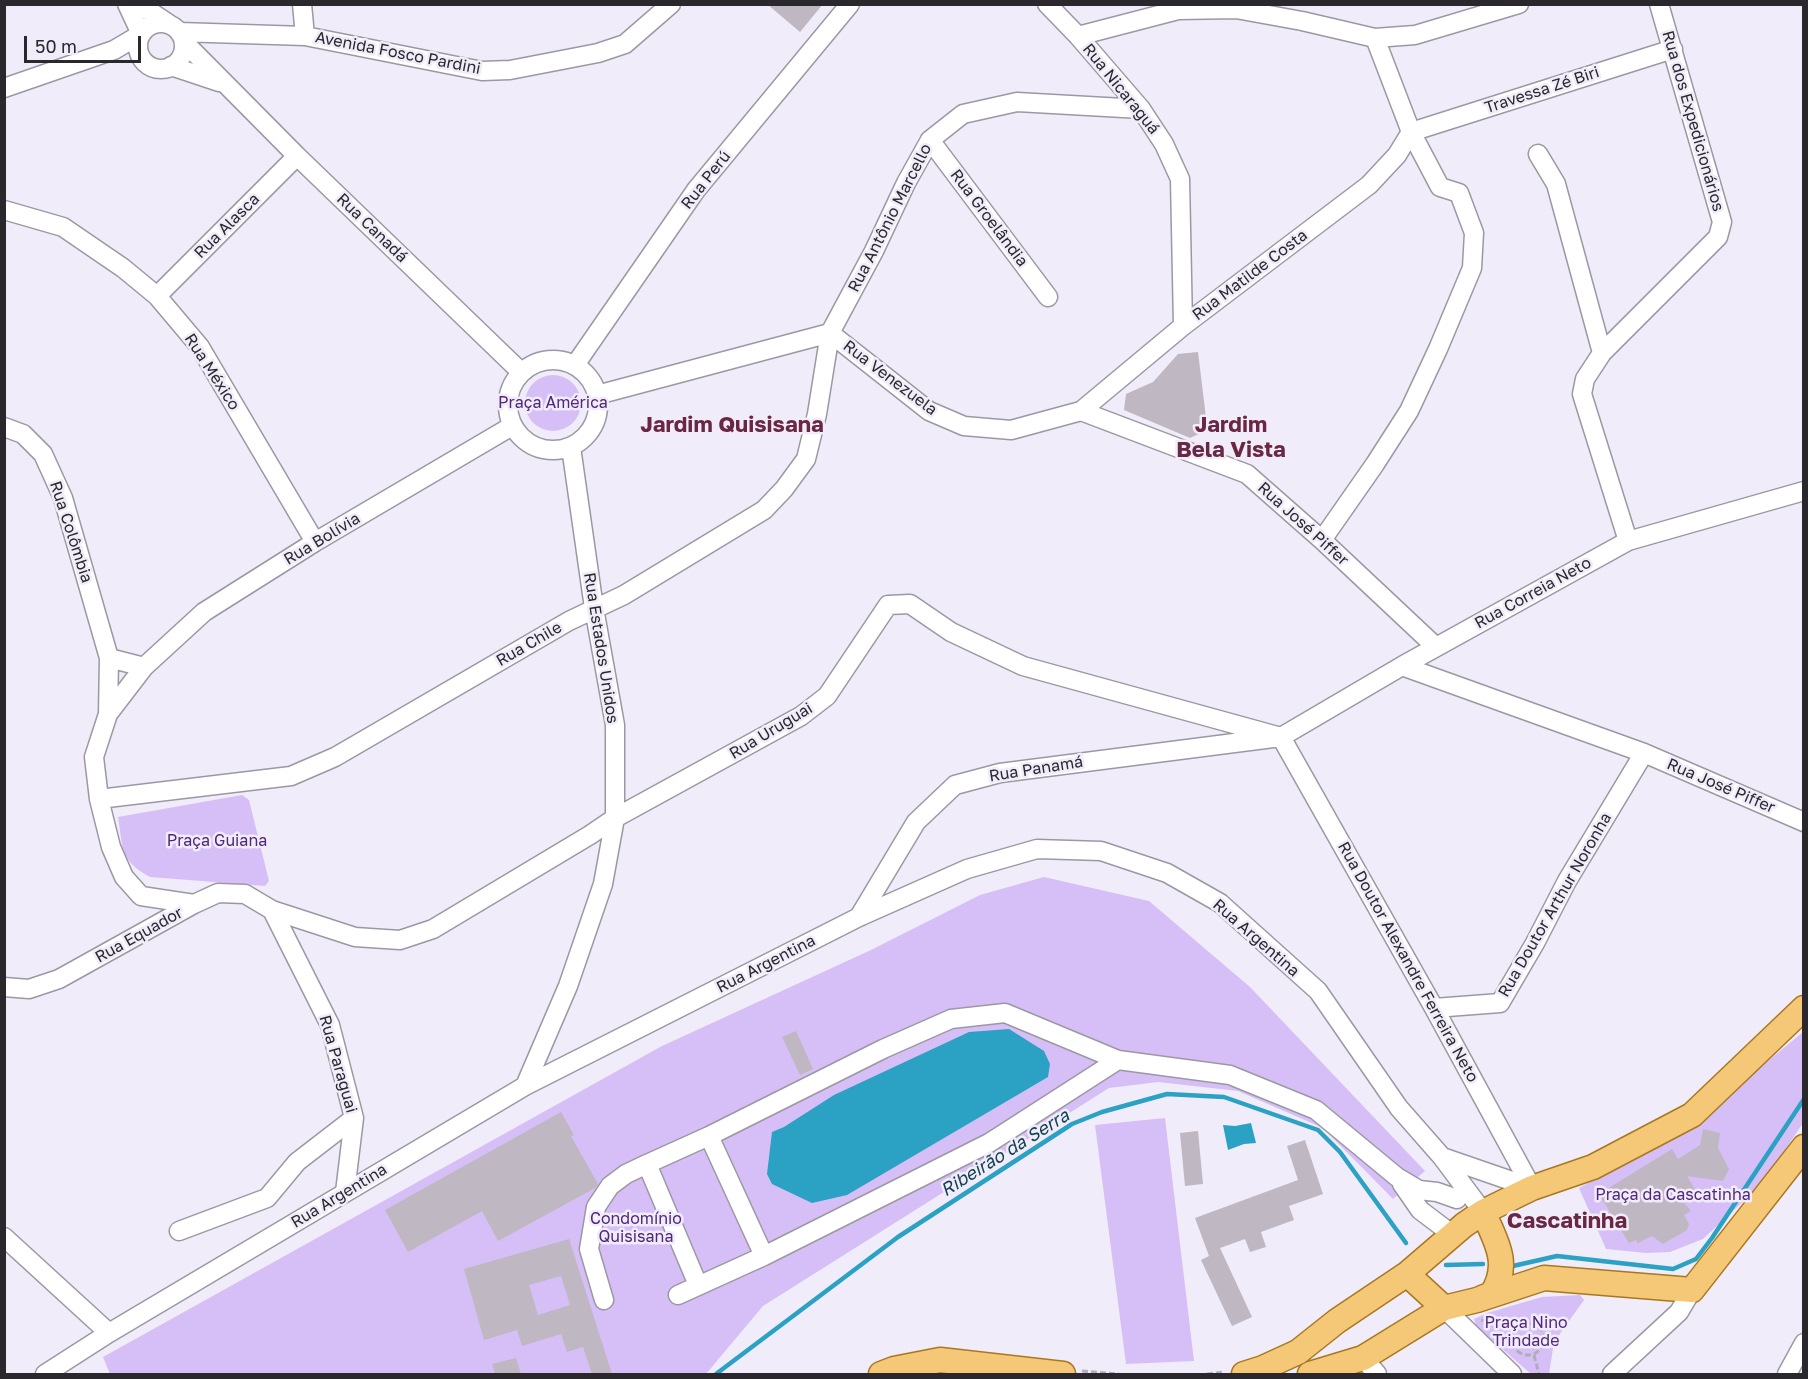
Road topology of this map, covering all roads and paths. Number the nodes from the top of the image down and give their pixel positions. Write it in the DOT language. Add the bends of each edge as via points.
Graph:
graph roads {
  1 [pos="127,4"];
  2 [pos="140,4"];
  3 [pos="302,4"];
  4 [pos="671,4"];
  5 [pos="850,4"];
  6 [pos="1047,4"];
  7 [pos="1519,4"];
  8 [pos="1659,4"];
  9 [pos="177,33"];
  10 [pos="141,34"];
  11 [pos="305,36"];
  12 [pos="1078,36"];
  13 [pos="1375,38"];
  14 [pos="1672,49"];
  15 [pos="114,50"];
  16 [pos="145,62"];
  17 [pos="171,66"];
  18 [pos="224,84"];
  19 [pos="4,88"];
  20 [pos="1141,110"];
  21 [pos="1411,132"];
  22 [pos="930,140"];
  23 [pos="1538,154"];
  24 [pos="297,156"];
  25 [pos="4,210"];
  26 [pos="157,296"];
  27 [pos="1048,297"];
  28 [pos="1184,326"];
  29 [pos="830,333"];
  30 [pos="1602,353"];
  31 [pos="575,365"];
  32 [pos="521,372"];
  33 [pos="597,395"];
  34 [pos="1081,411"];
  35 [pos="512,426"];
  36 [pos="4,427"];
  37 [pos="571,447"];
  38 [pos="1803,491"];
  39 [pos="1322,540"];
  40 [pos="1628,541"];
  41 [pos="315,542"];
  42 [pos="594,608"];
  43 [pos="1436,647"];
  44 [pos="109,658"];
  45 [pos="1402,666"];
  46 [pos="144,667"];
  47 [pos="108,714"];
  48 [pos="1281,737"];
  49 [pos="1644,753"];
  50 [pos="99,799"];
  51 [pos="615,818"];
  52 [pos="1803,822"];
  53 [pos="194,904"];
  54 [pos="272,910"];
  55 [pos="859,917"];
  56 [pos="4,987"];
  57 [pos="1434,1008"];
  58 [pos="1803,1008"];
  59 [pos="1118,1060"];
  60 [pos="525,1086"];
  61 [pos="354,1118"];
  62 [pos="709,1136"];
  63 [pos="1803,1148"];
  64 [pos="1442,1157"];
  65 [pos="647,1164"];
  66 [pos="1397,1177"];
  67 [pos="1532,1188"];
  68 [pos="345,1192"];
  69 [pos="1457,1199"];
  70 [pos="1467,1224"];
  71 [pos="179,1231"];
  72 [pos="4,1237"];
  73 [pos="764,1256"];
  74 [pos="1407,1274"];
  75 [pos="698,1285"];
  76 [pos="1692,1290"];
  77 [pos="678,1295"];
  78 [pos="604,1300"];
  79 [pos="1444,1308"];
  80 [pos="1475,1309"];
  81 [pos="1337,1322"];
  82 [pos="1520,1325"];
  83 [pos="109,1333"];
  84 [pos="1803,1342"];
  85 [pos="1534,1354"];
  86 [pos="1370,1366"];
  87 [pos="1334,1370"];
  88 [pos="45,1374"];
  89 [pos="881,1374"];
  90 [pos="1064,1374"];
  91 [pos="1244,1374"];
  92 [pos="1310,1374"];
  93 [pos="1512,1374"];
  94 [pos="1539,1374"];
  95 [pos="1612,1374"];
  96 [pos="1787,1374"];
  1 -- 10 [label="street"];
  2 -- 9 [label="street, Rua Canadá"];
  3 -- 11 [label="street"];
  4 -- 11 [label="street, Avenida Fosco Pardini" via="625,44 510,70 482,71"];
  5 -- 31 [label="street, Rua Perú" via="696,190"];
  6 -- 12 [label="street, Rua Nicaraguá"];
  7 -- 13 [label="street" via="1416,34"];
  8 -- 14 [label="street, Rua dos Expedicionários"];
  9 -- 10 [label="street" via="156,23"];
  9 -- 11 [label="street, Avenida Fosco Pardini"];
  9 -- 17 [label="street" via="181,56"];
  9 -- 18 [label="street, Rua Canadá"];
  10 -- 15 [label="street"];
  10 -- 16 [label="street" via="138,49"];
  12 -- 13 [label="street" via="1178,10 1236,9"];
  12 -- 20 [label="street, Rua Nicaraguá"];
  13 -- 21 [label="street"];
  14 -- 21 [label="street, Travessa Zé Biri"];
  14 -- 30 [label="street, Rua dos Expedicionários" via="1722,222 1718,237"];
  15 -- 16 [label="street"];
  15 -- 19 [label="street"];
  16 -- 17 [label="street" via="157,69"];
  17 -- 18 [label="street"];
  18 -- 24 [label="street, Rua Canadá"];
  20 -- 22 [label="street, Rua Antônio Marcello" via="1017,102 963,114"];
  20 -- 28 [label="street, Rua Nicaraguá" via="1164,144 1180,179"];
  21 -- 28 [label="street, Rua Matilde Costa" via="1369,185"];
  21 -- 39 [label="street" via="1440,187 1459,193 1474,233 1472,268 1409,411"];
  22 -- 27 [label="street, Rua Groelândia"];
  22 -- 29 [label="street, Rua Antônio Marcello"];
  23 -- 30 [label="street" via="1556,184"];
  24 -- 26 [label="street, Rua Alasca"];
  24 -- 32 [label="street, Rua Canadá"];
  25 -- 26 [label="street, Rua México" via="63,227"];
  26 -- 41 [label="street, Rua México" via="200,347"];
  28 -- 34 [label="street, Rua Matilde Costa"];
  29 -- 33 [label="street, Rua Venezuela"];
  29 -- 34 [label="street, Rua Venezuela" via="929,411 964,426 1011,430"];
  29 -- 42 [label="street, Rua Chile" via="806,459 784,489 764,510"];
  30 -- 40 [label="street" via="1582,394"];
  31 -- 32 [label="street" via="547,360"];
  31 -- 33 [label="street" via="589,378"];
  32 -- 35 [label="street" via="508,397"];
  33 -- 37 [label="street" via="596,420 590,432"];
  34 -- 39 [label="street, Rua José Piffer" via="1247,474"];
  35 -- 37 [label="street" via="537,448 557,451"];
  35 -- 41 [label="street, Rua Bolívia"];
  36 -- 44 [label="street, Rua Colômbia" via="22,435 43,454 63,498"];
  37 -- 42 [label="street, Rua Estados Unidos"];
  38 -- 40 [label="street, Rua Correia Neto"];
  39 -- 43 [label="street, Rua José Piffer"];
  40 -- 43 [label="street, Rua Correia Neto"];
  41 -- 46 [label="street, Rua Bolívia" via="204,612"];
  42 -- 50 [label="street, Rua Chile" via="335,757 291,776"];
  42 -- 51 [label="street, Rua Estados Unidos" via="615,725"];
  43 -- 45 [label="street, Rua Correia Neto"];
  44 -- 46 [label="street"];
  44 -- 47 [label="street, Rua Colômbia"];
  45 -- 48 [label="street, Rua Correia Neto"];
  45 -- 49 [label="street, Rua José Piffer"];
  46 -- 47 [label="street, Rua Bolívia"];
  47 -- 50 [label="street" via="94,757"];
  48 -- 51 [label="street, Rua Uruguai" via="1023,666 951,632 910,604 888,605 827,696 801,716"];
  48 -- 55 [label="street, Rua Panamá" via="1000,773 954,785 916,822"];
  48 -- 57 [label="street, Rua Doutor Alexandre Ferreira Neto"];
  49 -- 52 [label="street, Rua José Piffer"];
  49 -- 57 [label="street, Rua Doutor Arthur Noronha" via="1500,1003"];
  50 -- 53 [label="street" via="123,877 141,896"];
  51 -- 54 [label="street, Rua Uruguai" via="433,929 400,940 355,937"];
  51 -- 60 [label="street, Rua Estados Unidos" via="603,884 568,986"];
  53 -- 54 [label="street, Rua Equador" via="218,893 245,894"];
  53 -- 56 [label="street, Rua Equador" via="59,979 29,989"];
  54 -- 61 [label="street, Rua Paraguai" via="330,1025"];
  55 -- 60 [label="street, Rua Argentina"];
  55 -- 64 [label="street, Rua Argentina" via="967,869 1037,849 1101,851 1167,873 1220,903 1318,991 1399,1108"];
  57 -- 67 [label="street, Rua Doutor Alexandre Ferreira Neto"];
  58 -- 67 [label="main road" via="1692,1115 1593,1167"];
  59 -- 62 [label="street" via="1005,1013 951,1019"];
  59 -- 66 [label="street" via="1230,1075 1316,1110"];
  59 -- 73 [label="street" via="989,1143"];
  60 -- 68 [label="street, Rua Argentina"];
  61 -- 68 [label="street, Rua Paraguai"];
  61 -- 71 [label="street" via="297,1162 267,1198"];
  62 -- 65 [label="street"];
  62 -- 73 [label="street"];
  63 -- 76 [label="main road"];
  64 -- 67 [label="street, Rua Argentina"];
  64 -- 69 [label="street, Rua Argentina"];
  64 -- 70 [label="street, Rua Argentina"];
  65 -- 75 [label="street"];
  65 -- 78 [label="street" via="610,1186 596,1207 589,1249"];
  66 -- 69 [label="street" via="1419,1190"];
  66 -- 70 [label="street" via="1420,1210"];
  67 -- 70 [label="main road"];
  68 -- 83 [label="street, Rua Argentina"];
  69 -- 70 [label="street, Rua Argentina"];
  70 -- 74 [label="main road"];
  70 -- 80 [label="main road" via="1498,1245 1502,1267 1492,1294"];
  72 -- 83 [label="street"];
  73 -- 75 [label="street"];
  74 -- 79 [label="main road"];
  74 -- 81 [label="main road"];
  75 -- 77 [label="street"];
  76 -- 80 [label="main road" via="1544,1278"];
  76 -- 95 [label="street" via="1679,1312"];
  79 -- 80 [label="main road"];
  79 -- 86 [label="main road"];
  79 -- 93 [label="street"];
  80 -- 82 [label="path"];
  81 -- 87 [label="main road"];
  81 -- 91 [label="main road" via="1298,1352"];
  82 -- 85 [label="path" via="1513,1333 1512,1344 1523,1355"];
  82 -- 85 [label="path" via="1530,1323 1542,1332 1544,1343"];
  83 -- 88 [label="street, Rua Argentina"];
  84 -- 96 [label="street"];
  85 -- 94 [label="path"];
  86 -- 87 [label="main road"];
  87 -- 92 [label="main road"];
  89 -- 90 [label="main road" via="940,1360"];
}
